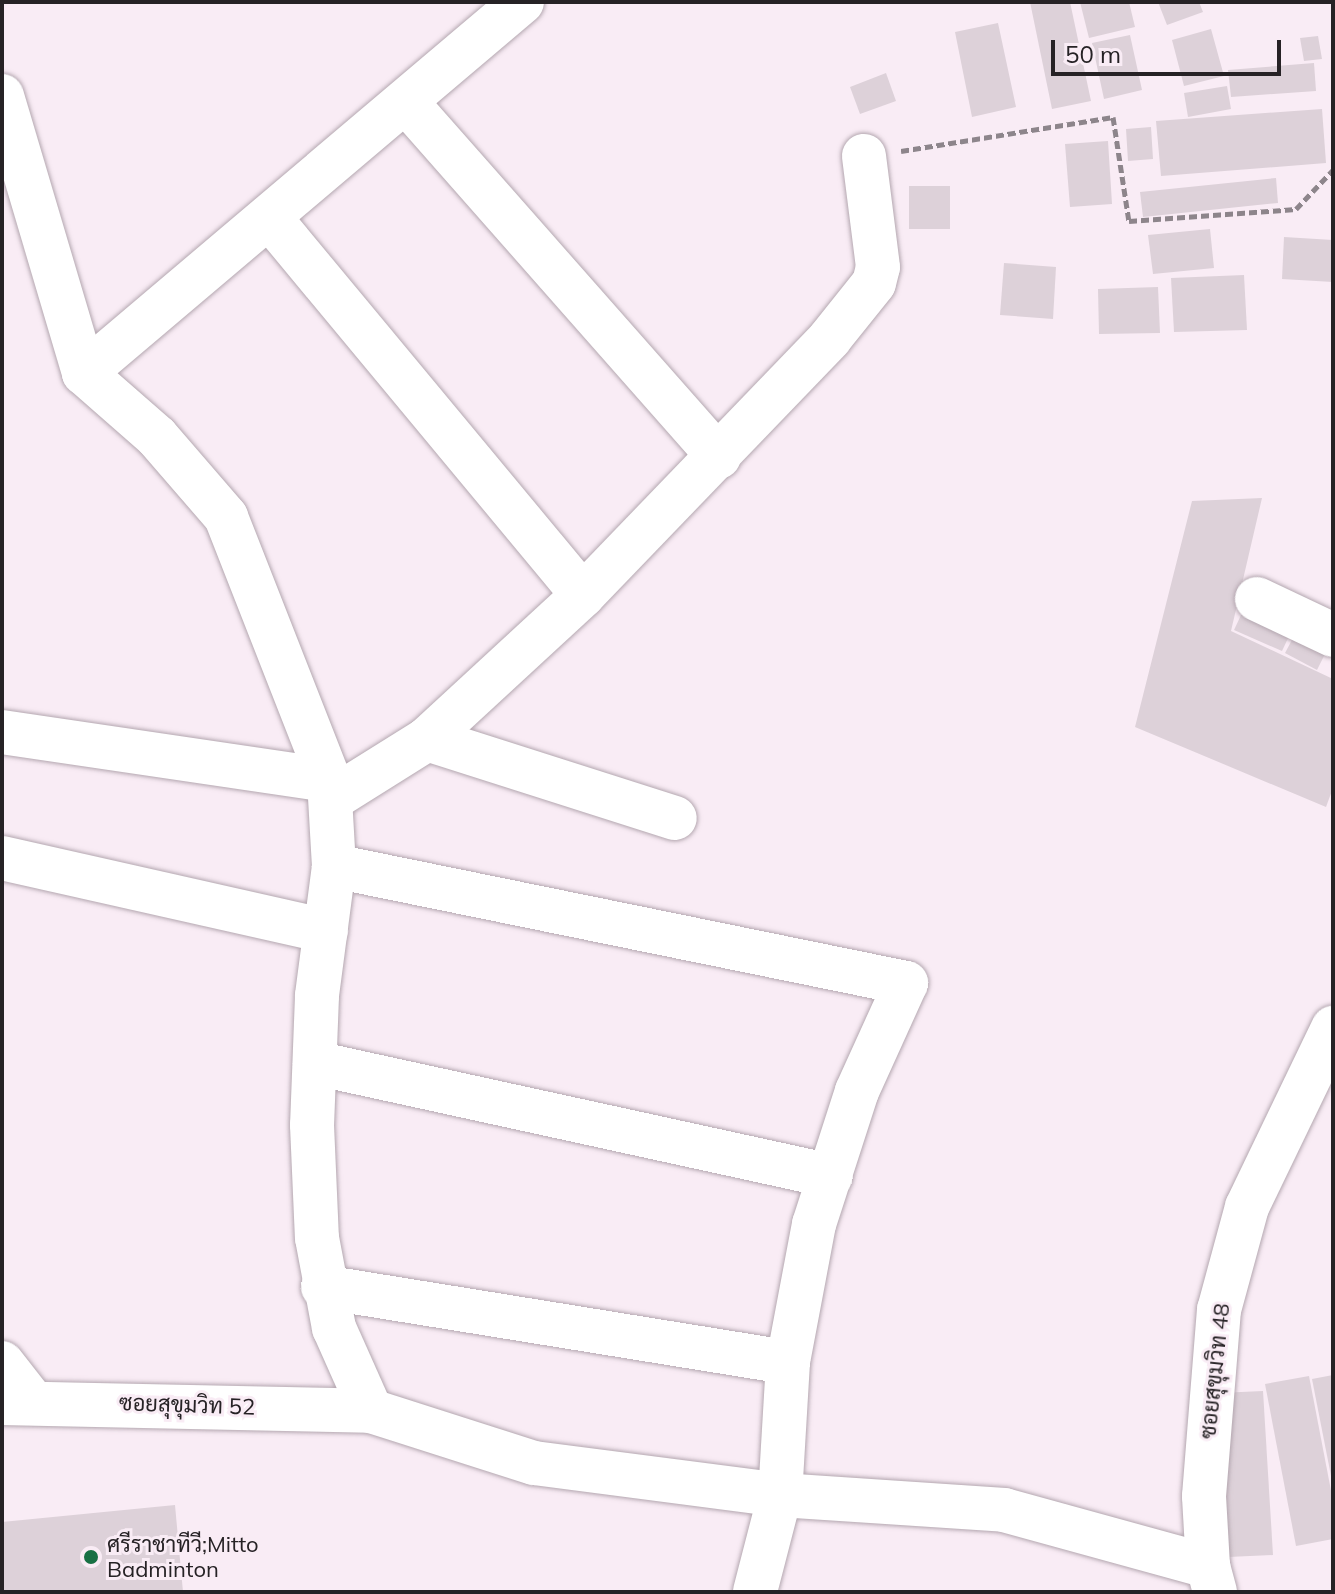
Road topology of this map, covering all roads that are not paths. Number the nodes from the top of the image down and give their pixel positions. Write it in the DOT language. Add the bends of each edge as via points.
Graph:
graph roads {
  1 [pos="522,2"];
  2 [pos="2,96"];
  3 [pos="406,102"];
  4 [pos="864,156"];
  5 [pos="269,217"];
  6 [pos="84,373"];
  7 [pos="719,457"];
  8 [pos="583,595"];
  9 [pos="1257,599"];
  10 [pos="1333,635"];
  11 [pos="2,732"];
  12 [pos="427,739"];
  13 [pos="331,789"];
  14 [pos="675,818"];
  15 [pos="2,858"];
  16 [pos="334,866"];
  17 [pos="326,931"];
  18 [pos="1333,1028"];
  19 [pos="315,1063"];
  20 [pos="831,1176"];
  21 [pos="323,1287"];
  22 [pos="788,1362"];
  23 [pos="2,1363"];
  24 [pos="16,1401"];
  25 [pos="371,1411"];
  26 [pos="780,1495"];
  27 [pos="1212,1579"];
  28 [pos="755,1592"];
  1 -- 3 [label="street"];
  2 -- 6 [label="street"];
  3 -- 5 [label="street"];
  3 -- 7 [label="street"];
  4 -- 7 [label="street" via="877,240 874,283"];
  5 -- 6 [label="street"];
  5 -- 8 [label="street"];
  6 -- 13 [label="street" via="157,437 226,517"];
  7 -- 8 [label="street"];
  8 -- 12 [label="street"];
  9 -- 10 [label="street"];
  11 -- 13 [label="street"];
  12 -- 13 [label="street"];
  12 -- 14 [label="street"];
  13 -- 16 [label="street"];
  15 -- 17 [label="street"];
  16 -- 17 [label="street"];
  16 -- 20 [label="street" via="906,983 857,1091"];
  17 -- 19 [label="street"];
  18 -- 27 [label="street, ซอยสุขุมวิท 48" via="1247,1207 1219,1310 1204,1496"];
  19 -- 20 [label="street"];
  19 -- 21 [label="street" via="313,1139"];
  20 -- 22 [label="street" via="814,1224"];
  21 -- 22 [label="street"];
  21 -- 25 [label="street" via="334,1328"];
  22 -- 26 [label="street"];
  23 -- 24 [label="street"];
  24 -- 25 [label="street, ซอยสุขุมวิท 52"];
  25 -- 26 [label="street, ซอยสุขุมวิท 52" via="534,1463"];
  26 -- 27 [label="street, ซอยสุขุมวิท 52" via="1004,1510"];
  26 -- 28 [label="street"];
}
